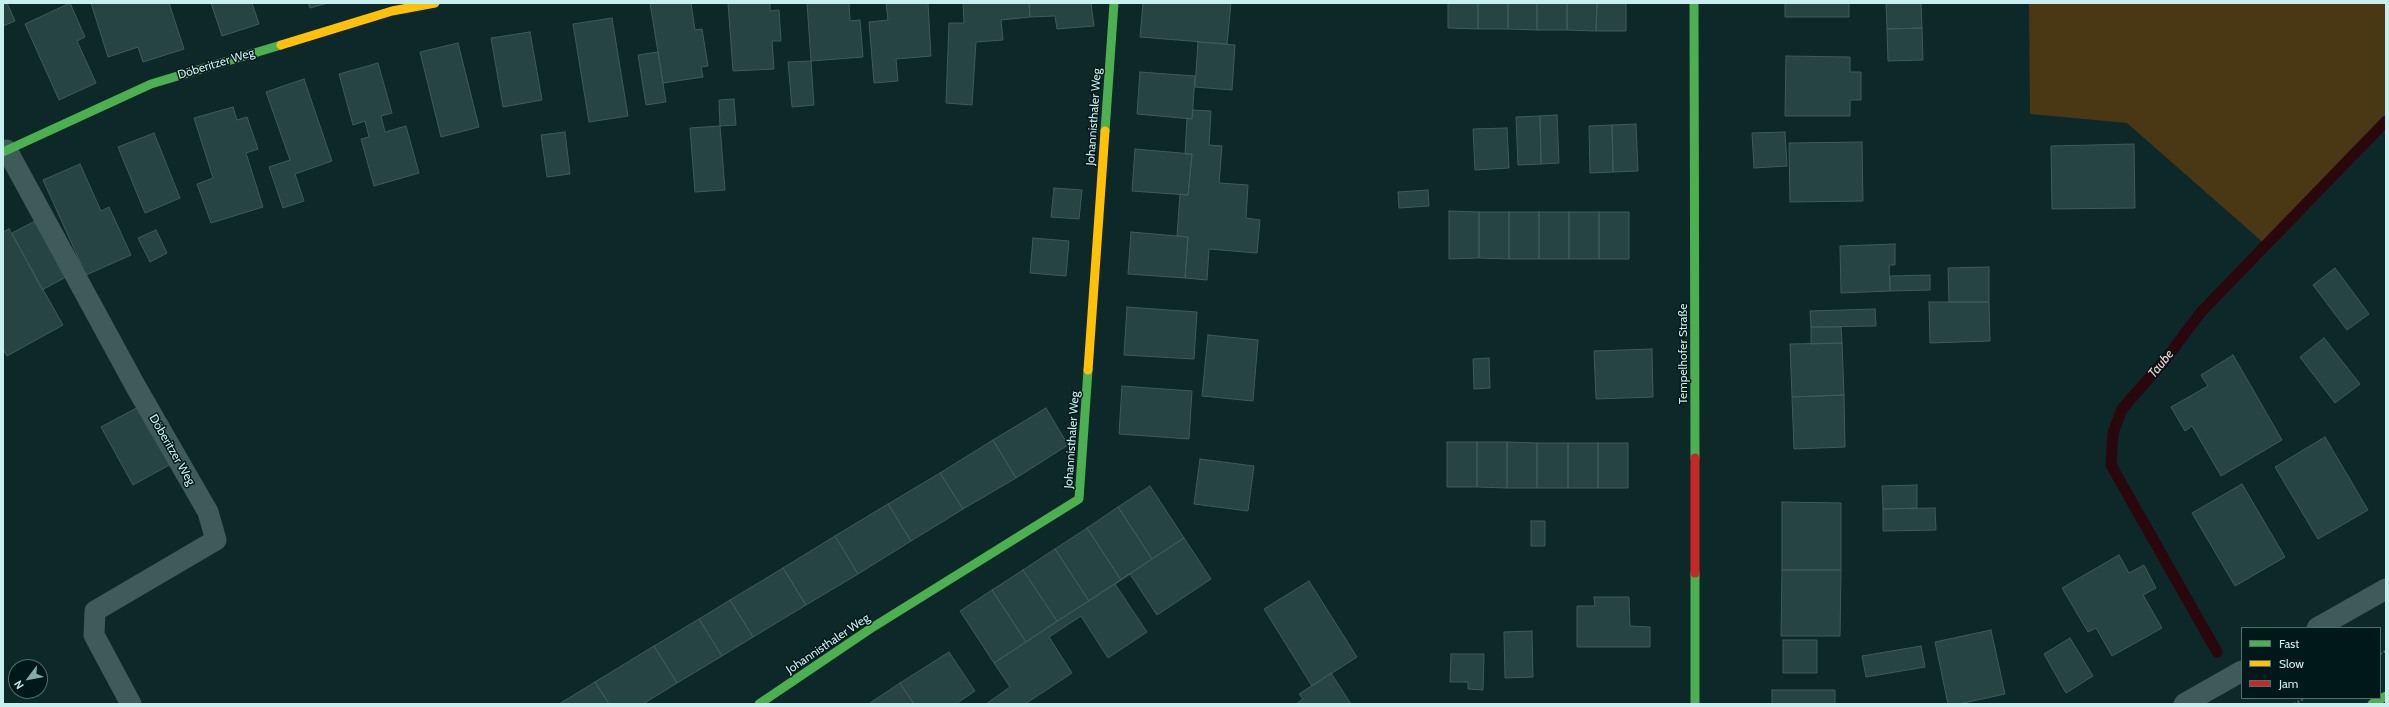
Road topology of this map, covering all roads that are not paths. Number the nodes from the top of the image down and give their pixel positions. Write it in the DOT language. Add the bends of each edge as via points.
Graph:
graph roads {
  1 [pos="435,3"];
  2 [pos="1114,3"];
  3 [pos="1694,3"];
  4 [pos="5,151"];
  5 [pos="2386,589"];
  6 [pos="2319,627"];
  7 [pos="2241,672"];
  8 [pos="2381,699"];
  9 [pos="131,704"];
  10 [pos="758,704"];
  11 [pos="1695,704"];
  12 [pos="2184,704"];
  13 [pos="2372,704"];
  1 -- 4 [label="street, Döberitzer Weg" via="392,12 150,84"];
  2 -- 10 [label="street, Johannisthaler Weg" via="1079,499 870,629"];
  3 -- 11 [label="street, Tempelhofer Straße"];
  4 -- 9 [label="lane, Döberitzer Weg" via="208,512 216,540 95,611 94,635"];
  5 -- 6 [label="lane"];
  7 -- 12 [label="lane"];
  8 -- 13 [label="street"];
}
